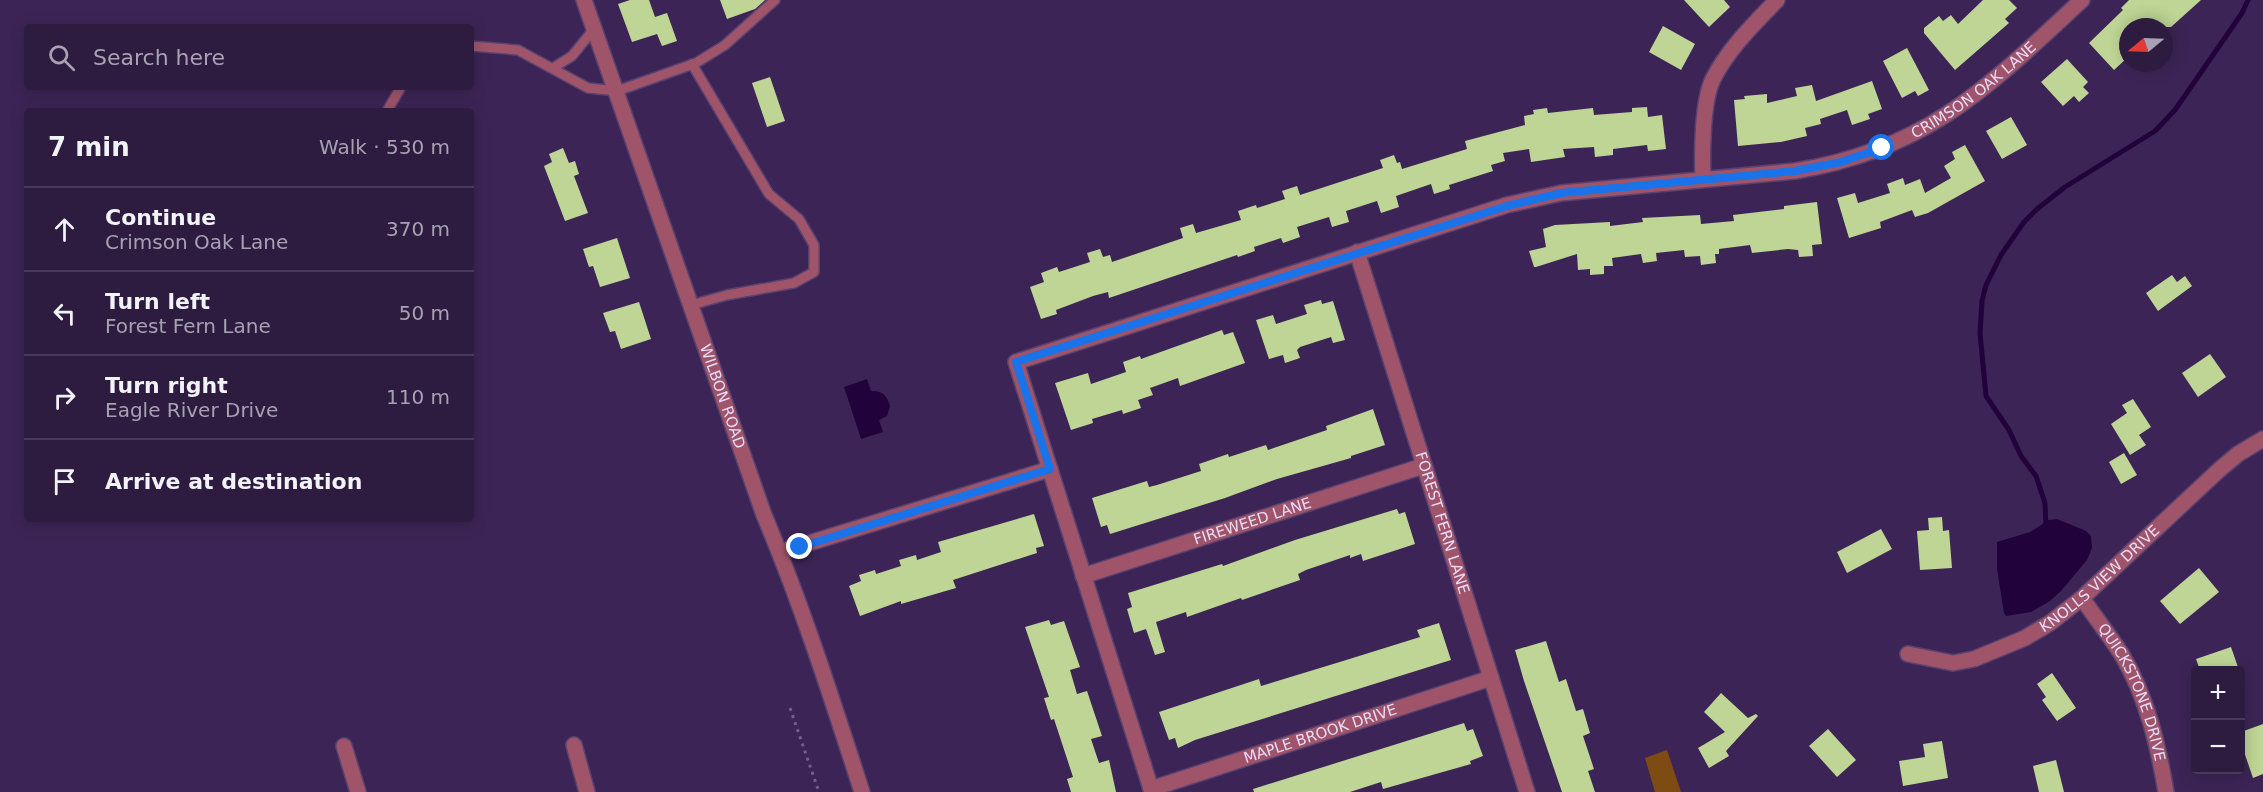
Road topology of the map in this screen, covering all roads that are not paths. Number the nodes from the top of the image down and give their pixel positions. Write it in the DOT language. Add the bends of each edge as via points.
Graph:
graph roads {
  1 [pos="584,0"];
  2 [pos="775,0"];
  3 [pos="1777,0"];
  4 [pos="2082,0"];
  5 [pos="594,29"];
  6 [pos="474,46"];
  7 [pos="692,64"];
  8 [pos="554,68"];
  9 [pos="399,90"];
  10 [pos="617,92"];
  11 [pos="389,108"];
  12 [pos="1703,179"];
  13 [pos="1357,252"];
  14 [pos="691,305"];
  15 [pos="2263,439"];
  16 [pos="1423,466"];
  17 [pos="1050,469"];
  18 [pos="780,552"];
  19 [pos="1083,576"];
  20 [pos="2082,598"];
  21 [pos="1908,654"];
  22 [pos="1491,678"];
  23 [pos="344,746"];
  24 [pos="574,746"];
  25 [pos="1151,791"];
  26 [pos="358,792"];
  27 [pos="587,792"];
  28 [pos="862,792"];
  29 [pos="1527,792"];
  30 [pos="2166,792"];
  1 -- 5 [label="street, WILBON ROAD"];
  2 -- 7 [label="lane" via="724,45"];
  3 -- 12 [label="street" via="1740,39 1713,80 1701,147"];
  4 -- 12 [label="street, CRIMSON OAK LANE" via="1998,78 1942,119 1903,140 1819,168"];
  5 -- 8 [label="lane" via="572,56"];
  5 -- 10 [label="street, WILBON ROAD"];
  6 -- 8 [label="lane" via="518,50"];
  7 -- 10 [label="lane"];
  7 -- 14 [label="lane" via="769,194 799,219 814,245 814,272 794,283"];
  8 -- 10 [label="lane" via="588,88"];
  9 -- 11 [label="lane"];
  10 -- 14 [label="street, WILBON ROAD"];
  12 -- 13 [label="street, CRIMSON OAK LANE" via="1561,193"];
  13 -- 16 [label="street, FOREST FERN LANE"];
  13 -- 17 [label="street, CRIMSON OAK LANE" via="1016,362"];
  14 -- 18 [label="street, WILBON ROAD"];
  15 -- 20 [label="street, KNOLLS VIEW DRIVE" via="2219,470"];
  16 -- 19 [label="street, FIREWEED LANE"];
  16 -- 22 [label="street, FOREST FERN LANE"];
  17 -- 18 [label="street"];
  17 -- 19 [label="street"];
  18 -- 28 [label="street, WILBON ROAD"];
  19 -- 25 [label="street"];
  20 -- 21 [label="street, KNOLLS VIEW DRIVE" via="2025,638 1974,658 1953,663"];
  20 -- 30 [label="street, QUICKSTONE DRIVE" via="2122,655 2135,681 2153,730"];
  22 -- 25 [label="street, MAPLE BROOK DRIVE"];
  22 -- 29 [label="street, FOREST FERN LANE"];
  23 -- 26 [label="street"];
  24 -- 27 [label="street"];
}
